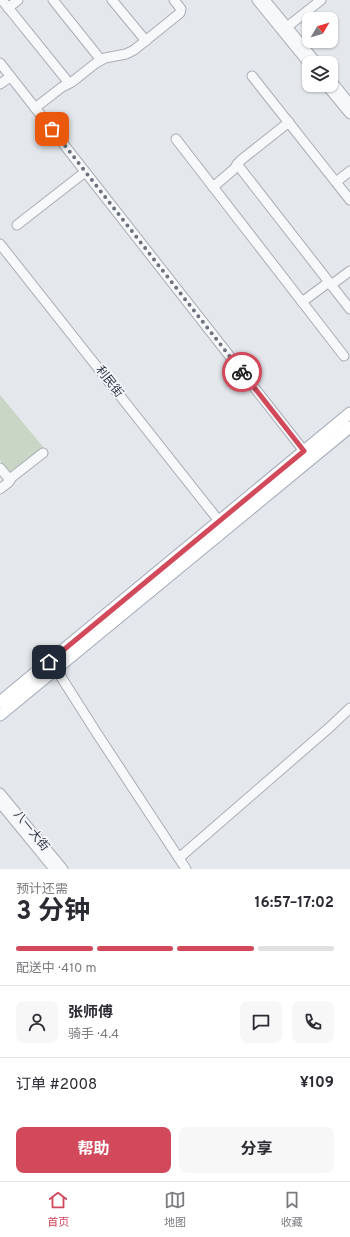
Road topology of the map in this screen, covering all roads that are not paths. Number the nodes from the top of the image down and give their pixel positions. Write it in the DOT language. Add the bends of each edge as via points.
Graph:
graph roads {
  1 [pos="2,0"];
  2 [pos="18,0"];
  3 [pos="53,0"];
  4 [pos="112,0"];
  5 [pos="174,0"];
  6 [pos="257,0"];
  7 [pos="265,0"];
  8 [pos="321,0"];
  9 [pos="8,8"];
  10 [pos="287,27"];
  11 [pos="146,41"];
  12 [pos="302,56"];
  13 [pos="311,56"];
  14 [pos="101,60"];
  15 [pos="0,63"];
  16 [pos="10,76"];
  17 [pos="252,76"];
  18 [pos="69,83"];
  19 [pos="0,84"];
  20 [pos="338,89"];
  21 [pos="332,92"];
  22 [pos="350,104"];
  23 [pos="35,108"];
  24 [pos="350,114"];
  25 [pos="289,122"];
  26 [pos="176,139"];
  27 [pos="237,164"];
  28 [pos="350,171"];
  29 [pos="85,172"];
  30 [pos="336,182"];
  31 [pos="213,186"];
  32 [pos="350,200"];
  33 [pos="16,225"];
  34 [pos="0,244"];
  35 [pos="350,271"];
  36 [pos="330,284"];
  37 [pos="302,302"];
  38 [pos="350,310"];
  39 [pos="344,356"];
  40 [pos="350,413"];
  41 [pos="350,427"];
  42 [pos="304,451"];
  43 [pos="43,453"];
  44 [pos="0,468"];
  45 [pos="10,480"];
  46 [pos="0,489"];
  47 [pos="219,521"];
  48 [pos="56,669"];
  49 [pos="0,702"];
  50 [pos="350,708"];
  51 [pos="0,716"];
  52 [pos="0,793"];
  53 [pos="0,803"];
  54 [pos="179,858"];
  55 [pos="54,869"];
  56 [pos="63,869"];
  57 [pos="186,869"];
  1 -- 9 [label="street"];
  2 -- 9 [label="street"];
  3 -- 14 [label="street"];
  4 -- 11 [label="street"];
  5 -- 11 [label="street" via="181,9 180,13"];
  6 -- 12 [label="street"];
  7 -- 10 [label="street"];
  8 -- 10 [label="street"];
  9 -- 18 [label="street"];
  10 -- 13 [label="street"];
  11 -- 14 [label="street" via="126,54"];
  14 -- 18 [label="street"];
  15 -- 16 [label="street"];
  16 -- 19 [label="street"];
  16 -- 23 [label="street"];
  17 -- 25 [label="street"];
  18 -- 23 [label="street"];
  20 -- 22 [label="street"];
  21 -- 24 [label="street"];
  23 -- 29 [label="street"];
  25 -- 27 [label="street"];
  25 -- 30 [label="street"];
  26 -- 31 [label="street"];
  27 -- 31 [label="street"];
  27 -- 36 [label="street"];
  28 -- 30 [label="street"];
  29 -- 33 [label="street"];
  29 -- 42 [label="street"];
  30 -- 32 [label="street"];
  31 -- 37 [label="street"];
  34 -- 47 [label="street, 利民街"];
  35 -- 36 [label="street"];
  36 -- 37 [label="street"];
  36 -- 38 [label="street"];
  37 -- 39 [label="street"];
  40 -- 42 [label="main road"];
  41 -- 48 [label="main road"];
  42 -- 47 [label="main road"];
  43 -- 45 [label="street"];
  44 -- 45 [label="street"];
  45 -- 46 [label="street"];
  47 -- 49 [label="main road"];
  48 -- 51 [label="main road"];
  48 -- 54 [label="street"];
  50 -- 54 [label="street"];
  52 -- 56 [label="street, 八一大街"];
  53 -- 55 [label="street, 八一大街"];
  54 -- 57 [label="street"];
}
